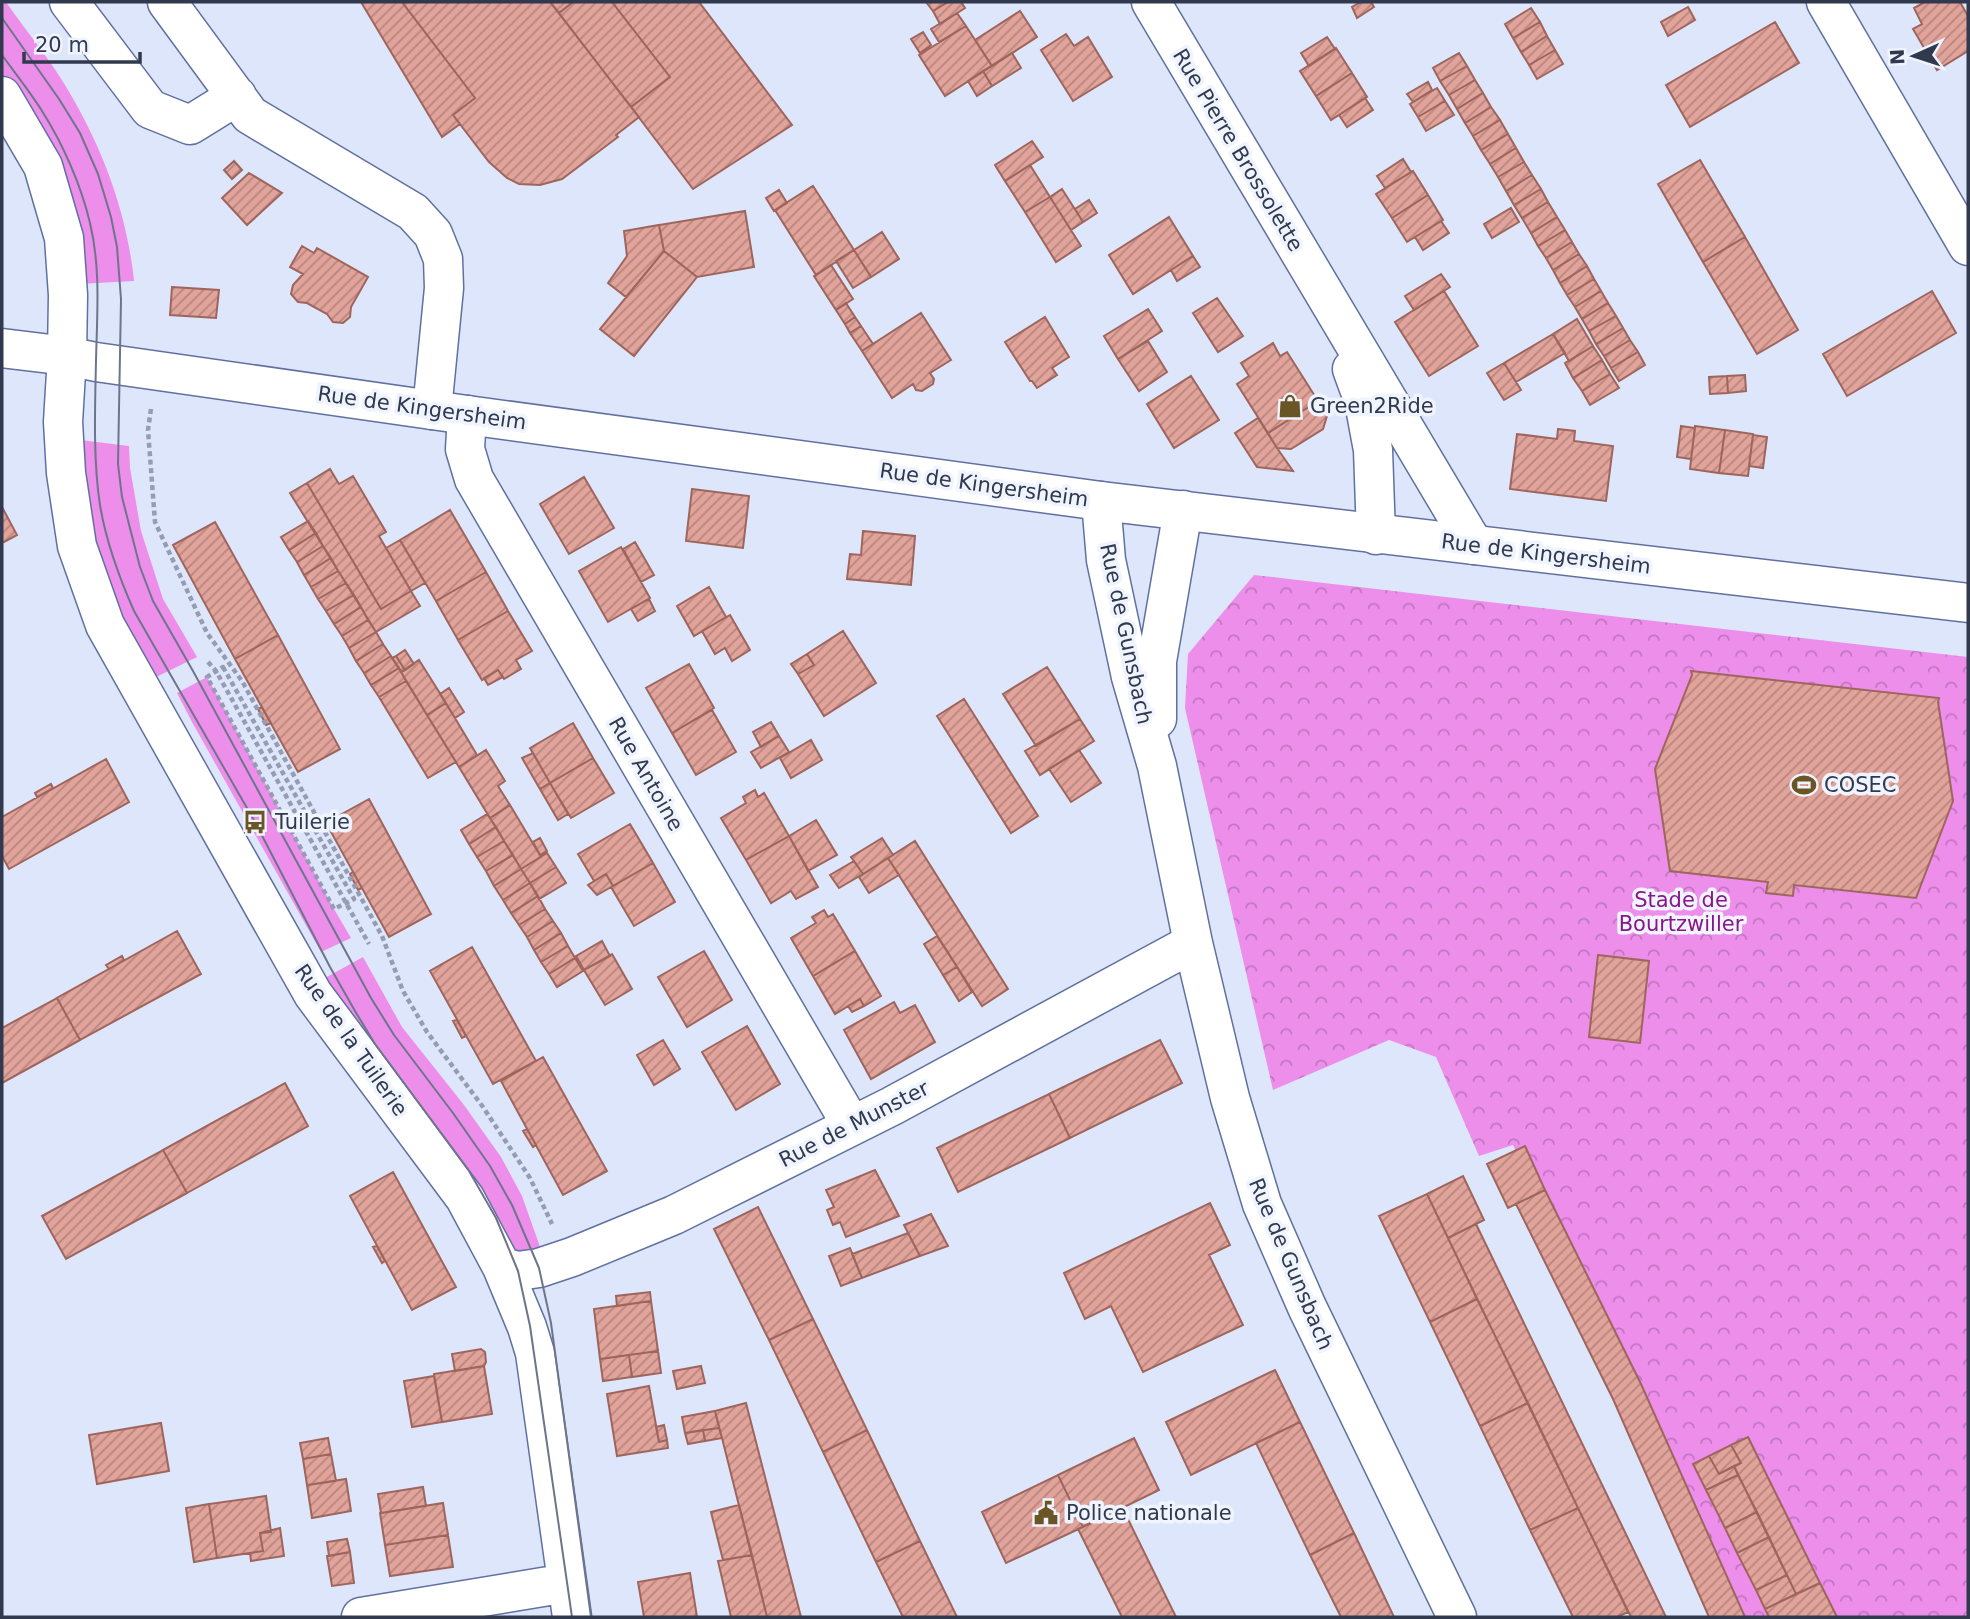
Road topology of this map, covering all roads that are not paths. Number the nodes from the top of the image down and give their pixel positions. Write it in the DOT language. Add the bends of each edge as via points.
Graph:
graph roads {
  1 [pos="69,2"];
  2 [pos="167,2"];
  3 [pos="1151,2"];
  4 [pos="1826,2"];
  5 [pos="2,96"];
  6 [pos="237,96"];
  7 [pos="1968,246"];
  8 [pos="1326,298"];
  9 [pos="2,348"];
  10 [pos="68,356"];
  11 [pos="450,412"];
  12 [pos="1101,501"];
  13 [pos="1183,510"];
  14 [pos="1376,535"];
  15 [pos="1474,545"];
  16 [pos="1968,603"];
  17 [pos="1157,766"];
  18 [pos="1193,943"];
  19 [pos="852,1126"];
  20 [pos="502,1267"];
  21 [pos="569,1600"];
  22 [pos="361,1617"];
  23 [pos="1457,1617"];
  1 -- 6 [label="street" via="150,109 190,125"];
  2 -- 6 [label="street, Rue Antoine"];
  3 -- 8 [label="street, Rue Pierre Brossolette"];
  4 -- 7 [label="street"];
  5 -- 10 [label="street, Rue de la Tuilerie" via="43,166 64,238"];
  6 -- 11 [label="street, Rue Antoine" via="250,115 413,212 433,234 443,259"];
  8 -- 14 [label="street, Rue Pierre Brossolette" via="1364,402 1373,450"];
  8 -- 15 [label="street, Rue Pierre Brossolette"];
  9 -- 10 [label="street, Rue de Kingersheim"];
  10 -- 11 [label="street, Rue de Kingersheim"];
  10 -- 20 [label="street, Rue de la Tuilerie" via="63,422 66,473 77,545 105,625 313,994 465,1198"];
  11 -- 12 [label="street, Rue de Kingersheim"];
  11 -- 19 [label="street, Rue Antoine" via="474,479"];
  12 -- 13 [label="street, Rue de Kingersheim"];
  12 -- 17 [label="street, Rue de Gunsbach" via="1106,560 1131,677"];
  13 -- 14 [label="street, Rue de Kingersheim"];
  13 -- 17 [label="street, Rue de Gunsbach" via="1157,661"];
  14 -- 15 [label="street, Rue de Kingersheim"];
  15 -- 16 [label="street, Rue de Kingersheim"];
  17 -- 18 [label="street, Rue de Gunsbach"];
  18 -- 19 [label="street, Rue de Munster"];
  18 -- 23 [label="street, Rue de Gunsbach" via="1230,1098 1262,1204"];
  19 -- 20 [label="street, Rue de Munster" via="674,1215 540,1268 518,1271"];
  20 -- 21 [label="street, Rue de la Tuilerie" via="535,1353"];
  21 -- 22 [label="street" via="458,1600"];
}
